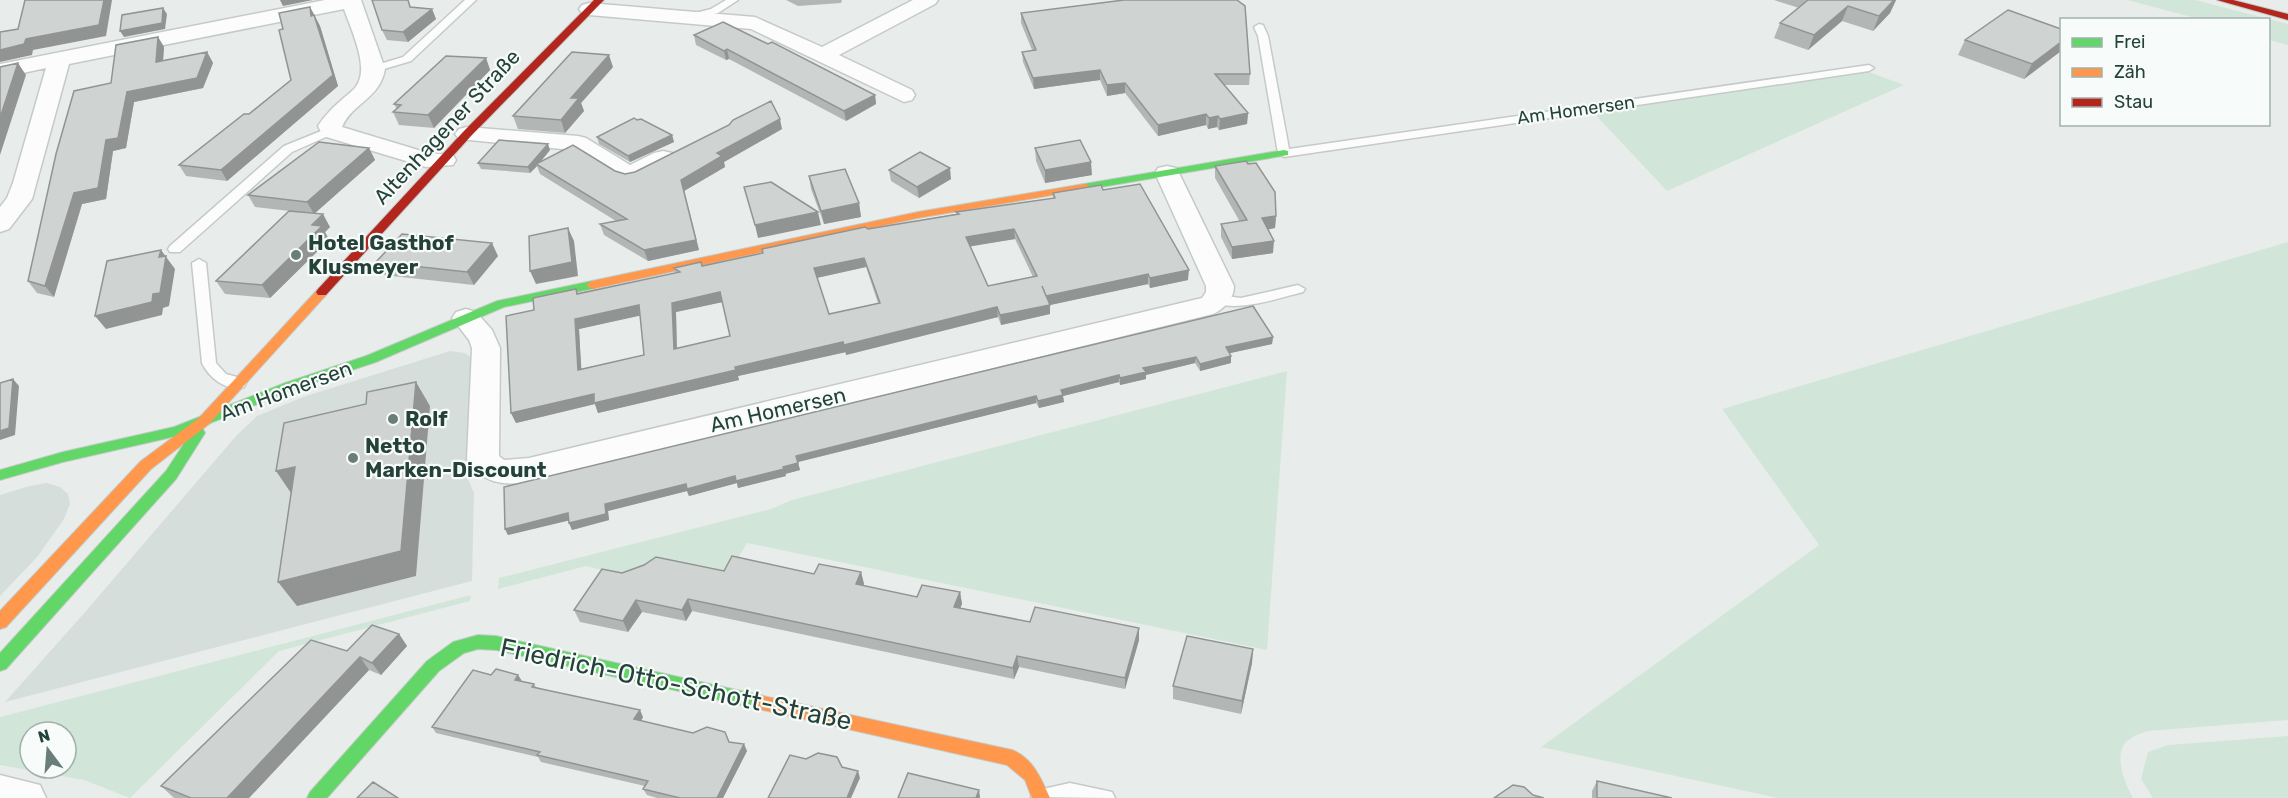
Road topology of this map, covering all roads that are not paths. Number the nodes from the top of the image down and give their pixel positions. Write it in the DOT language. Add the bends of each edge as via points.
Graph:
graph roads {
  1 [pos="471,0"];
  2 [pos="733,0"];
  3 [pos="928,0"];
  4 [pos="2222,0"];
  5 [pos="351,1"];
  6 [pos="594,5"];
  7 [pos="684,16"];
  8 [pos="2288,17"];
  9 [pos="1259,27"];
  10 [pos="824,55"];
  11 [pos="59,60"];
  12 [pos="1869,68"];
  13 [pos="374,69"];
  14 [pos="0,71"];
  15 [pos="904,95"];
  16 [pos="331,131"];
  17 [pos="467,134"];
  18 [pos="681,149"];
  19 [pos="1284,153"];
  20 [pos="444,160"];
  21 [pos="1167,173"];
  22 [pos="0,224"];
  23 [pos="175,249"];
  24 [pos="199,263"];
  25 [pos="1298,289"];
  26 [pos="1218,299"];
  27 [pos="466,318"];
  28 [pos="239,382"];
  29 [pos="204,421"];
  30 [pos="0,476"];
  31 [pos="0,622"];
  32 [pos="0,664"];
  33 [pos="0,793"];
  34 [pos="1041,797"];
  35 [pos="26,798"];
  36 [pos="316,798"];
  37 [pos="1105,798"];
  1 -- 13 [label="lane" via="407,59"];
  2 -- 7 [label="lane" via="714,11"];
  3 -- 10 [label="street"];
  4 -- 8 [label="street"];
  5 -- 11 [label="street"];
  5 -- 13 [label="street"];
  6 -- 7 [label="street"];
  6 -- 17 [label="street, Altenhagener Straße"];
  7 -- 10 [label="street" via="755,22"];
  9 -- 19 [label="lane"];
  10 -- 15 [label="street"];
  11 -- 14 [label="street"];
  11 -- 22 [label="street" via="19,200"];
  12 -- 19 [label="lane, Am Homersen"];
  13 -- 16 [label="street" via="370,85 334,119"];
  16 -- 20 [label="street" via="426,160"];
  16 -- 23 [label="lane" via="288,149"];
  17 -- 18 [label="street" via="578,143 629,175"];
  17 -- 20 [label="street, Altenhagener Straße"];
  19 -- 21 [label="street, Am Homersen"];
  20 -- 28 [label="street, Altenhagener Straße"];
  21 -- 26 [label="street" via="1220,286"];
  21 -- 27 [label="street, Am Homersen" via="882,222 519,300"];
  24 -- 28 [label="lane" via="209,363 222,379"];
  25 -- 26 [label="lane, Am Homersen" via="1240,302"];
  26 -- 27 [label="street, Am Homersen" via="1203,308 529,470 503,473 483,459 486,348"];
  27 -- 29 [label="street, Am Homersen" via="371,359"];
  28 -- 29 [label="street, Altenhagener Straße"];
  29 -- 30 [label="street, Altenhagener Straße" via="156,438 63,457"];
  29 -- 31 [label="street" via="129,481"];
  29 -- 32 [label="street" via="171,475"];
  33 -- 35 [label="street"];
  34 -- 36 [label="street, Friedrich-Otto-Schott-Straße" via="1030,772 1012,758 478,642 459,647 433,666"];
  34 -- 37 [label="lane, Friedrich-Otto-Schott-Straße" via="1070,792"];
}
